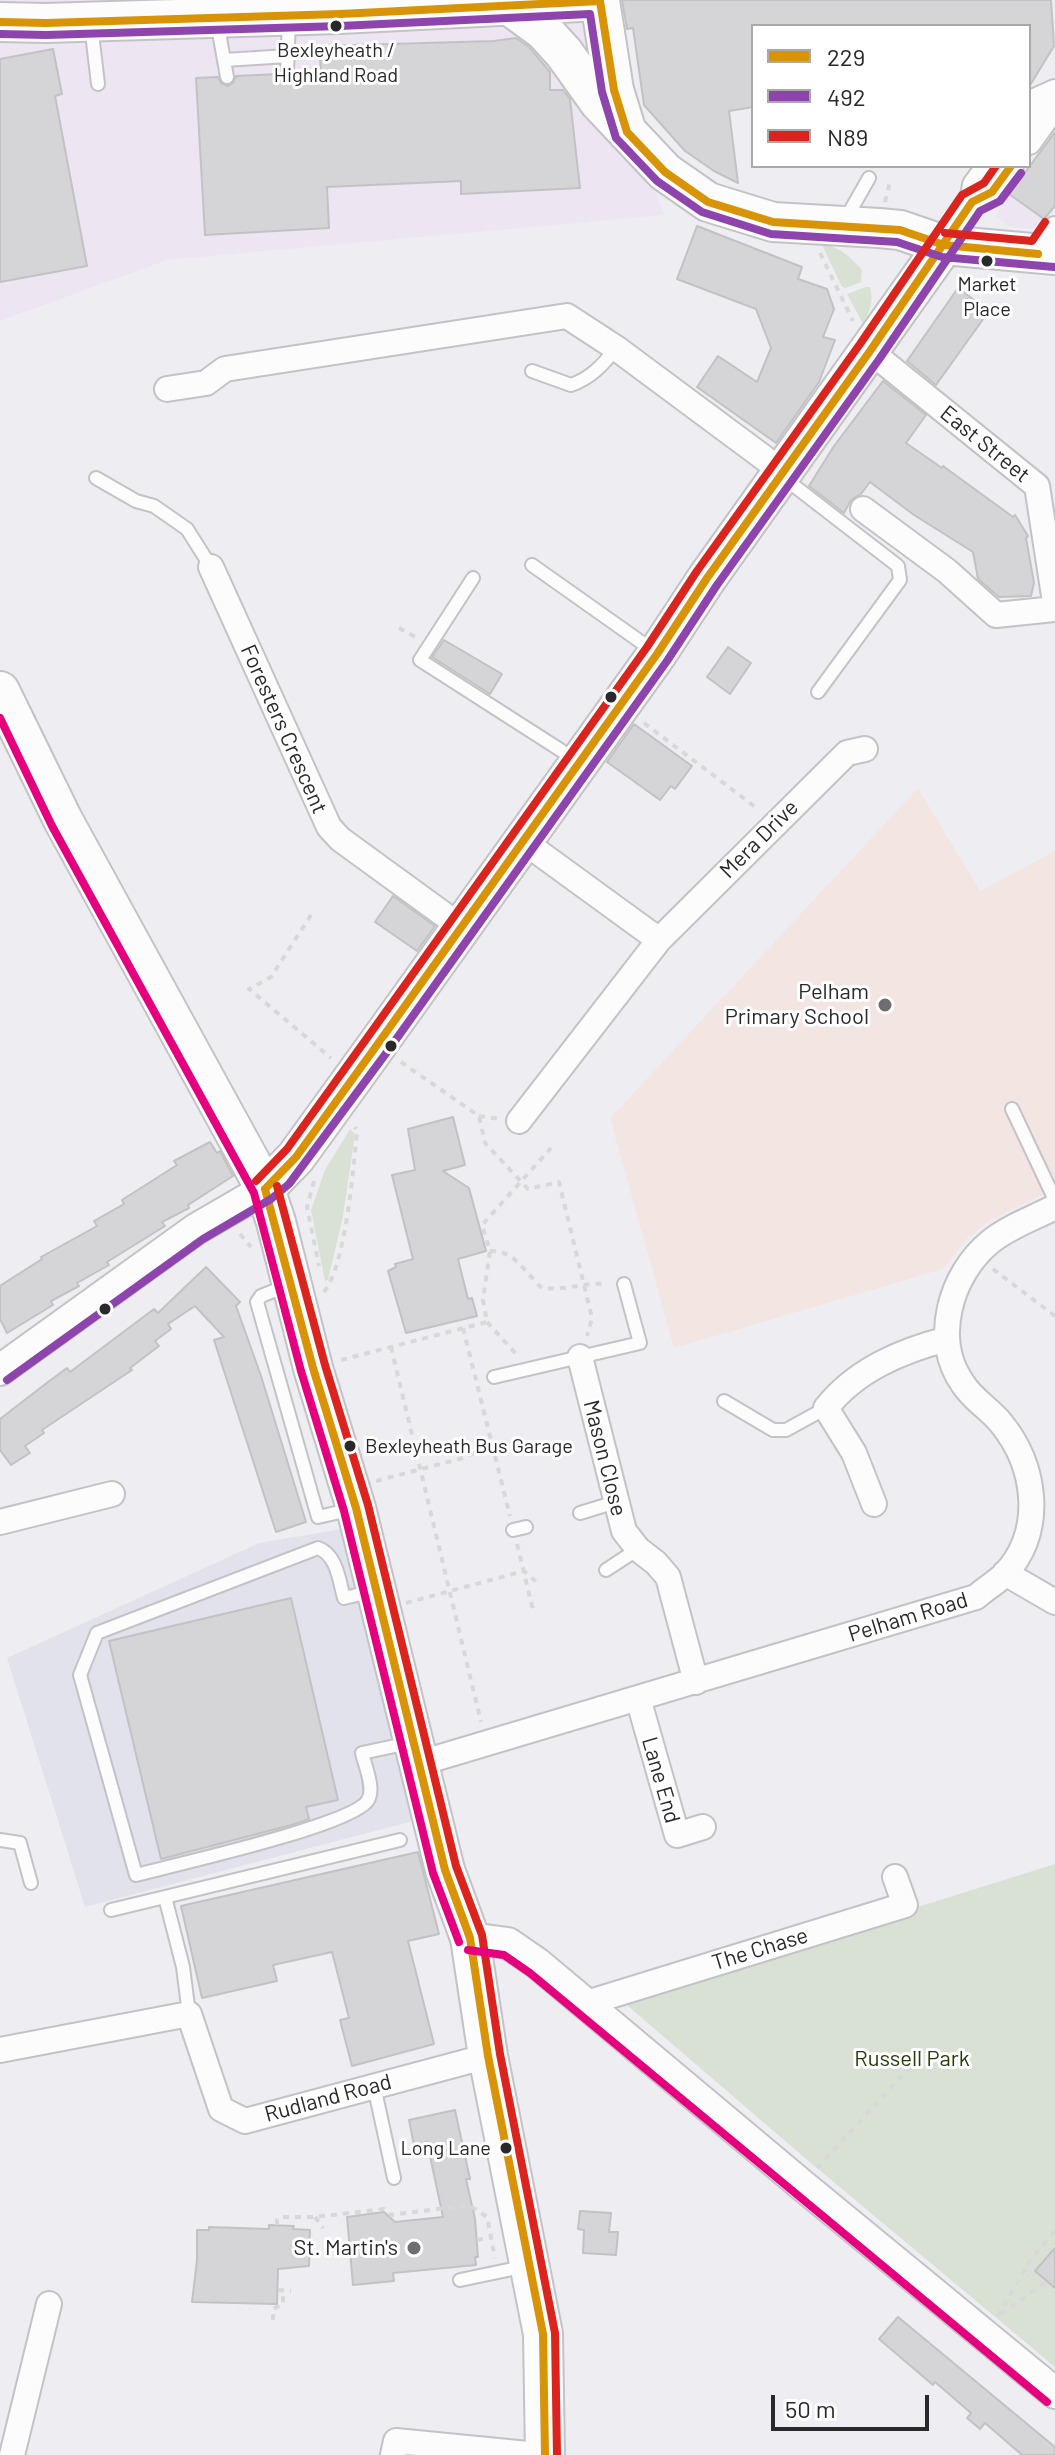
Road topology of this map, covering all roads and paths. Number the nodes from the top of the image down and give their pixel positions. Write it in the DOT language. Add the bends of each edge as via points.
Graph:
graph roads {
  1 [pos="600,0"];
  2 [pos="510,6"];
  3 [pos="289,15"];
  4 [pos="217,18"];
  5 [pos="0,22"];
  6 [pos="90,22"];
  7 [pos="288,56"];
  8 [pos="224,60"];
  9 [pos="287,73"];
  10 [pos="227,77"];
  11 [pos="98,84"];
  12 [pos="1055,92"];
  13 [pos="1031,107"];
  14 [pos="627,132"];
  15 [pos="1031,139"];
  16 [pos="988,168"];
  17 [pos="1010,168"];
  18 [pos="869,178"];
  19 [pos="890,182"];
  20 [pos="972,202"];
  21 [pos="884,209"];
  22 [pos="828,224"];
  23 [pos="944,245"];
  24 [pos="1049,246"];
  25 [pos="616,348"];
  26 [pos="874,354"];
  27 [pos="532,371"];
  28 [pos="167,389"];
  29 [pos="782,474"];
  30 [pos="96,478"];
  31 [pos="863,509"];
  32 [pos="532,565"];
  33 [pos="211,567"];
  34 [pos="473,578"];
  35 [pos="1055,602"];
  36 [pos="1055,609"];
  37 [pos="657,654"];
  38 [pos="0,691"];
  39 [pos="818,692"];
  40 [pos="620,704"];
  41 [pos="865,749"];
  42 [pos="578,762"];
  43 [pos="776,823"];
  44 [pos="523,841"];
  45 [pos="311,915"];
  46 [pos="461,927"];
  47 [pos="659,940"];
  48 [pos="377,1045"];
  49 [pos="353,1076"];
  50 [pos="1012,1109"];
  51 [pos="351,1121"];
  52 [pos="519,1121"];
  53 [pos="551,1148"];
  54 [pos="318,1173"];
  55 [pos="522,1182"];
  56 [pos="265,1189"];
  57 [pos="1055,1200"];
  58 [pos="1055,1207"];
  59 [pos="240,1234"];
  60 [pos="253,1251"];
  61 [pos="490,1251"];
  62 [pos="975,1255"];
  63 [pos="624,1284"];
  64 [pos="585,1286"];
  65 [pos="311,1293"];
  66 [pos="1055,1316"];
  67 [pos="487,1322"];
  68 [pos="463,1328"];
  69 [pos="947,1339"];
  70 [pos="391,1347"];
  71 [pos="580,1357"];
  72 [pos="313,1368"];
  73 [pos="530,1369"];
  74 [pos="0,1370"];
  75 [pos="494,1377"];
  76 [pos="724,1401"];
  77 [pos="826,1408"];
  78 [pos="492,1445"];
  79 [pos="421,1470"];
  80 [pos="112,1494"];
  81 [pos="352,1498"];
  82 [pos="616,1502"];
  83 [pos="874,1504"];
  84 [pos="580,1513"];
  85 [pos="0,1522"];
  86 [pos="638,1549"];
  87 [pos="606,1570"];
  88 [pos="524,1571"];
  89 [pos="1005,1573"];
  90 [pos="540,1585"];
  91 [pos="451,1593"];
  92 [pos="378,1600"];
  93 [pos="1055,1602"];
  94 [pos="534,1614"];
  95 [pos="696,1682"];
  96 [pos="638,1698"];
  97 [pos="486,1744"];
  98 [pos="414,1753"];
  99 [pos="703,1827"];
  100 [pos="0,1840"];
  101 [pos="400,1840"];
  102 [pos="895,1877"];
  103 [pos="31,1883"];
  104 [pos="165,1897"];
  105 [pos="111,1910"];
  106 [pos="470,1938"];
  107 [pos="587,2003"];
  108 [pos="189,2014"];
  109 [pos="0,2050"];
  110 [pos="488,2056"];
  111 [pos="913,2064"];
  112 [pos="374,2086"];
  113 [pos="394,2178"];
  114 [pos="802,2185"];
  115 [pos="315,2217"];
  116 [pos="277,2225"];
  117 [pos="323,2228"];
  118 [pos="1055,2230"];
  119 [pos="491,2237"];
  120 [pos="477,2240"];
  121 [pos="513,2265"];
  122 [pos="460,2280"];
  123 [pos="1047,2281"];
  124 [pos="291,2291"];
  125 [pos="49,2304"];
  126 [pos="273,2320"];
  127 [pos="991,2325"];
  128 [pos="1055,2393"];
  129 [pos="12,2455"];
  130 [pos="393,2455"];
  131 [pos="538,2455"];
  132 [pos="545,2455"];
  1 -- 2 [label="main road"];
  1 -- 14 [label="main road" via="614,90"];
  2 -- 3 [label="main road"];
  2 -- 14 [label="main road" via="544,31"];
  3 -- 4 [label="main road"];
  3 -- 7 [label="lane"];
  4 -- 6 [label="main road"];
  4 -- 8 [label="lane"];
  5 -- 6 [label="main road" via="46,17"];
  6 -- 11 [label="lane"];
  7 -- 8 [label="lane"];
  7 -- 9 [label="lane"];
  8 -- 10 [label="lane"];
  12 -- 13 [label="street"];
  12 -- 15 [label="street" via="1053,108"];
  14 -- 22 [label="main road" via="665,172 708,202 773,222"];
  16 -- 20 [label="street" via="975,185"];
  17 -- 20 [label="street" via="992,192"];
  18 -- 22 [label="lane"];
  19 -- 21 [label="path"];
  20 -- 23 [label="street"];
  22 -- 23 [label="main road" via="900,230"];
  22 -- 26 [label="path" via="818,249"];
  23 -- 24 [label="main road"];
  23 -- 26 [label="main road"];
  25 -- 27 [label="lane" via="590,377 571,385"];
  25 -- 28 [label="street" via="567,316 225,369 206,383"];
  25 -- 29 [label="street"];
  26 -- 29 [label="main road"];
  26 -- 35 [label="street, East Street" via="1037,486"];
  29 -- 37 [label="main road"];
  29 -- 39 [label="lane" via="898,566 900,573"];
  30 -- 33 [label="lane" via="187,529"];
  31 -- 36 [label="street" via="996,615"];
  32 -- 37 [label="lane"];
  33 -- 46 [label="street, Foresters Crescent" via="329,827"];
  34 -- 42 [label="lane" via="420,660"];
  37 -- 40 [label="main road"];
  38 -- 56 [label="main road" via="63,820"];
  40 -- 42 [label="main road"];
  40 -- 43 [label="path"];
  41 -- 43 [label="street, Mera Drive" via="847,753"];
  42 -- 44 [label="main road"];
  43 -- 47 [label="street, Mera Drive"];
  44 -- 46 [label="main road"];
  44 -- 47 [label="street"];
  45 -- 49 [label="path" via="271,977 249,989"];
  46 -- 48 [label="main road"];
  47 -- 52 [label="street, Mera Drive"];
  48 -- 49 [label="main road"];
  48 -- 55 [label="path" via="479,1116 485,1143"];
  49 -- 56 [label="main road" via="296,1157"];
  50 -- 57 [label="lane"];
  51 -- 65 [label="path" via="357,1132 347,1217 330,1283"];
  53 -- 55 [label="path"];
  54 -- 65 [label="path" via="307,1207 317,1247"];
  55 -- 61 [label="path" via="482,1225"];
  55 -- 64 [label="path" via="528,1189 559,1182"];
  56 -- 65 [label="main road"];
  56 -- 74 [label="street" via="196,1229"];
  58 -- 62 [label="street, Pelham Road" via="993,1239"];
  59 -- 60 [label="path"];
  61 -- 64 [label="path" via="511,1255 542,1288"];
  61 -- 67 [label="path" via="483,1300"];
  62 -- 66 [label="path"];
  62 -- 69 [label="street, Pelham Road" via="949,1308"];
  63 -- 64 [label="path"];
  63 -- 71 [label="lane" via="640,1343"];
  64 -- 71 [label="path" via="592,1318"];
  65 -- 72 [label="main road"];
  65 -- 81 [label="lane" via="261,1296 257,1302 318,1517"];
  67 -- 68 [label="path"];
  67 -- 73 [label="path"];
  68 -- 70 [label="path"];
  68 -- 78 [label="path"];
  69 -- 77 [label="street" via="885,1360 840,1390"];
  69 -- 89 [label="street, Pelham Road" via="960,1381 999,1420 1028,1469 1032,1513 1023,1545"];
  70 -- 72 [label="path"];
  70 -- 79 [label="path"];
  71 -- 73 [label="lane"];
  71 -- 82 [label="street, Mason Close"];
  72 -- 81 [label="main road"];
  73 -- 75 [label="lane"];
  76 -- 77 [label="lane" via="773,1430 786,1430"];
  77 -- 83 [label="street" via="854,1453"];
  78 -- 79 [label="path"];
  78 -- 88 [label="path" via="520,1528"];
  79 -- 81 [label="path"];
  79 -- 91 [label="path"];
  80 -- 85 [label="street"];
  81 -- 92 [label="main road"];
  82 -- 84 [label="lane"];
  82 -- 86 [label="street, Mason Close" via="624,1531"];
  86 -- 87 [label="lane"];
  86 -- 95 [label="street, Mason Close" via="668,1577"];
  88 -- 90 [label="path"];
  88 -- 91 [label="path"];
  88 -- 94 [label="path"];
  89 -- 93 [label="street"];
  89 -- 95 [label="street, Pelham Road" via="976,1597"];
  91 -- 92 [label="path"];
  91 -- 97 [label="path"];
  92 -- 98 [label="main road"];
  92 -- 98 [label="lane" via="344,1598 334,1562 318,1548 97,1633 80,1675 136,1875 318,1827 365,1805 370,1797 362,1753"];
  95 -- 96 [label="street, Pelham Road"];
  96 -- 97 [label="street, Pelham Road"];
  96 -- 99 [label="street, Lane End" via="677,1835"];
  97 -- 98 [label="street, Pelham Road"];
  98 -- 106 [label="main road" via="445,1870"];
  100 -- 103 [label="lane" via="20,1843"];
  101 -- 104 [label="lane"];
  102 -- 107 [label="street, The Chase" via="905,1905"];
  104 -- 105 [label="lane"];
  104 -- 108 [label="lane"];
  106 -- 107 [label="street" via="508,1943"];
  106 -- 110 [label="main road"];
  107 -- 114 [label="street"];
  108 -- 109 [label="street"];
  108 -- 112 [label="street, Rudland Road" via="221,2109 245,2121"];
  110 -- 112 [label="street, Rudland Road"];
  110 -- 121 [label="main road"];
  111 -- 114 [label="path"];
  112 -- 113 [label="lane"];
  114 -- 127 [label="street"];
  115 -- 116 [label="path" via="281,2217"];
  115 -- 117 [label="path"];
  115 -- 119 [label="path" via="469,2205 487,2217"];
  118 -- 127 [label="path"];
  119 -- 120 [label="path"];
  119 -- 121 [label="path"];
  121 -- 122 [label="lane"];
  121 -- 132 [label="main road" via="543,2334"];
  123 -- 127 [label="path"];
  124 -- 126 [label="path" via="280,2290 283,2304 273,2309"];
  125 -- 129 [label="street"];
  127 -- 128 [label="street"];
  130 -- 131 [label="street" via="396,2441"];
}
